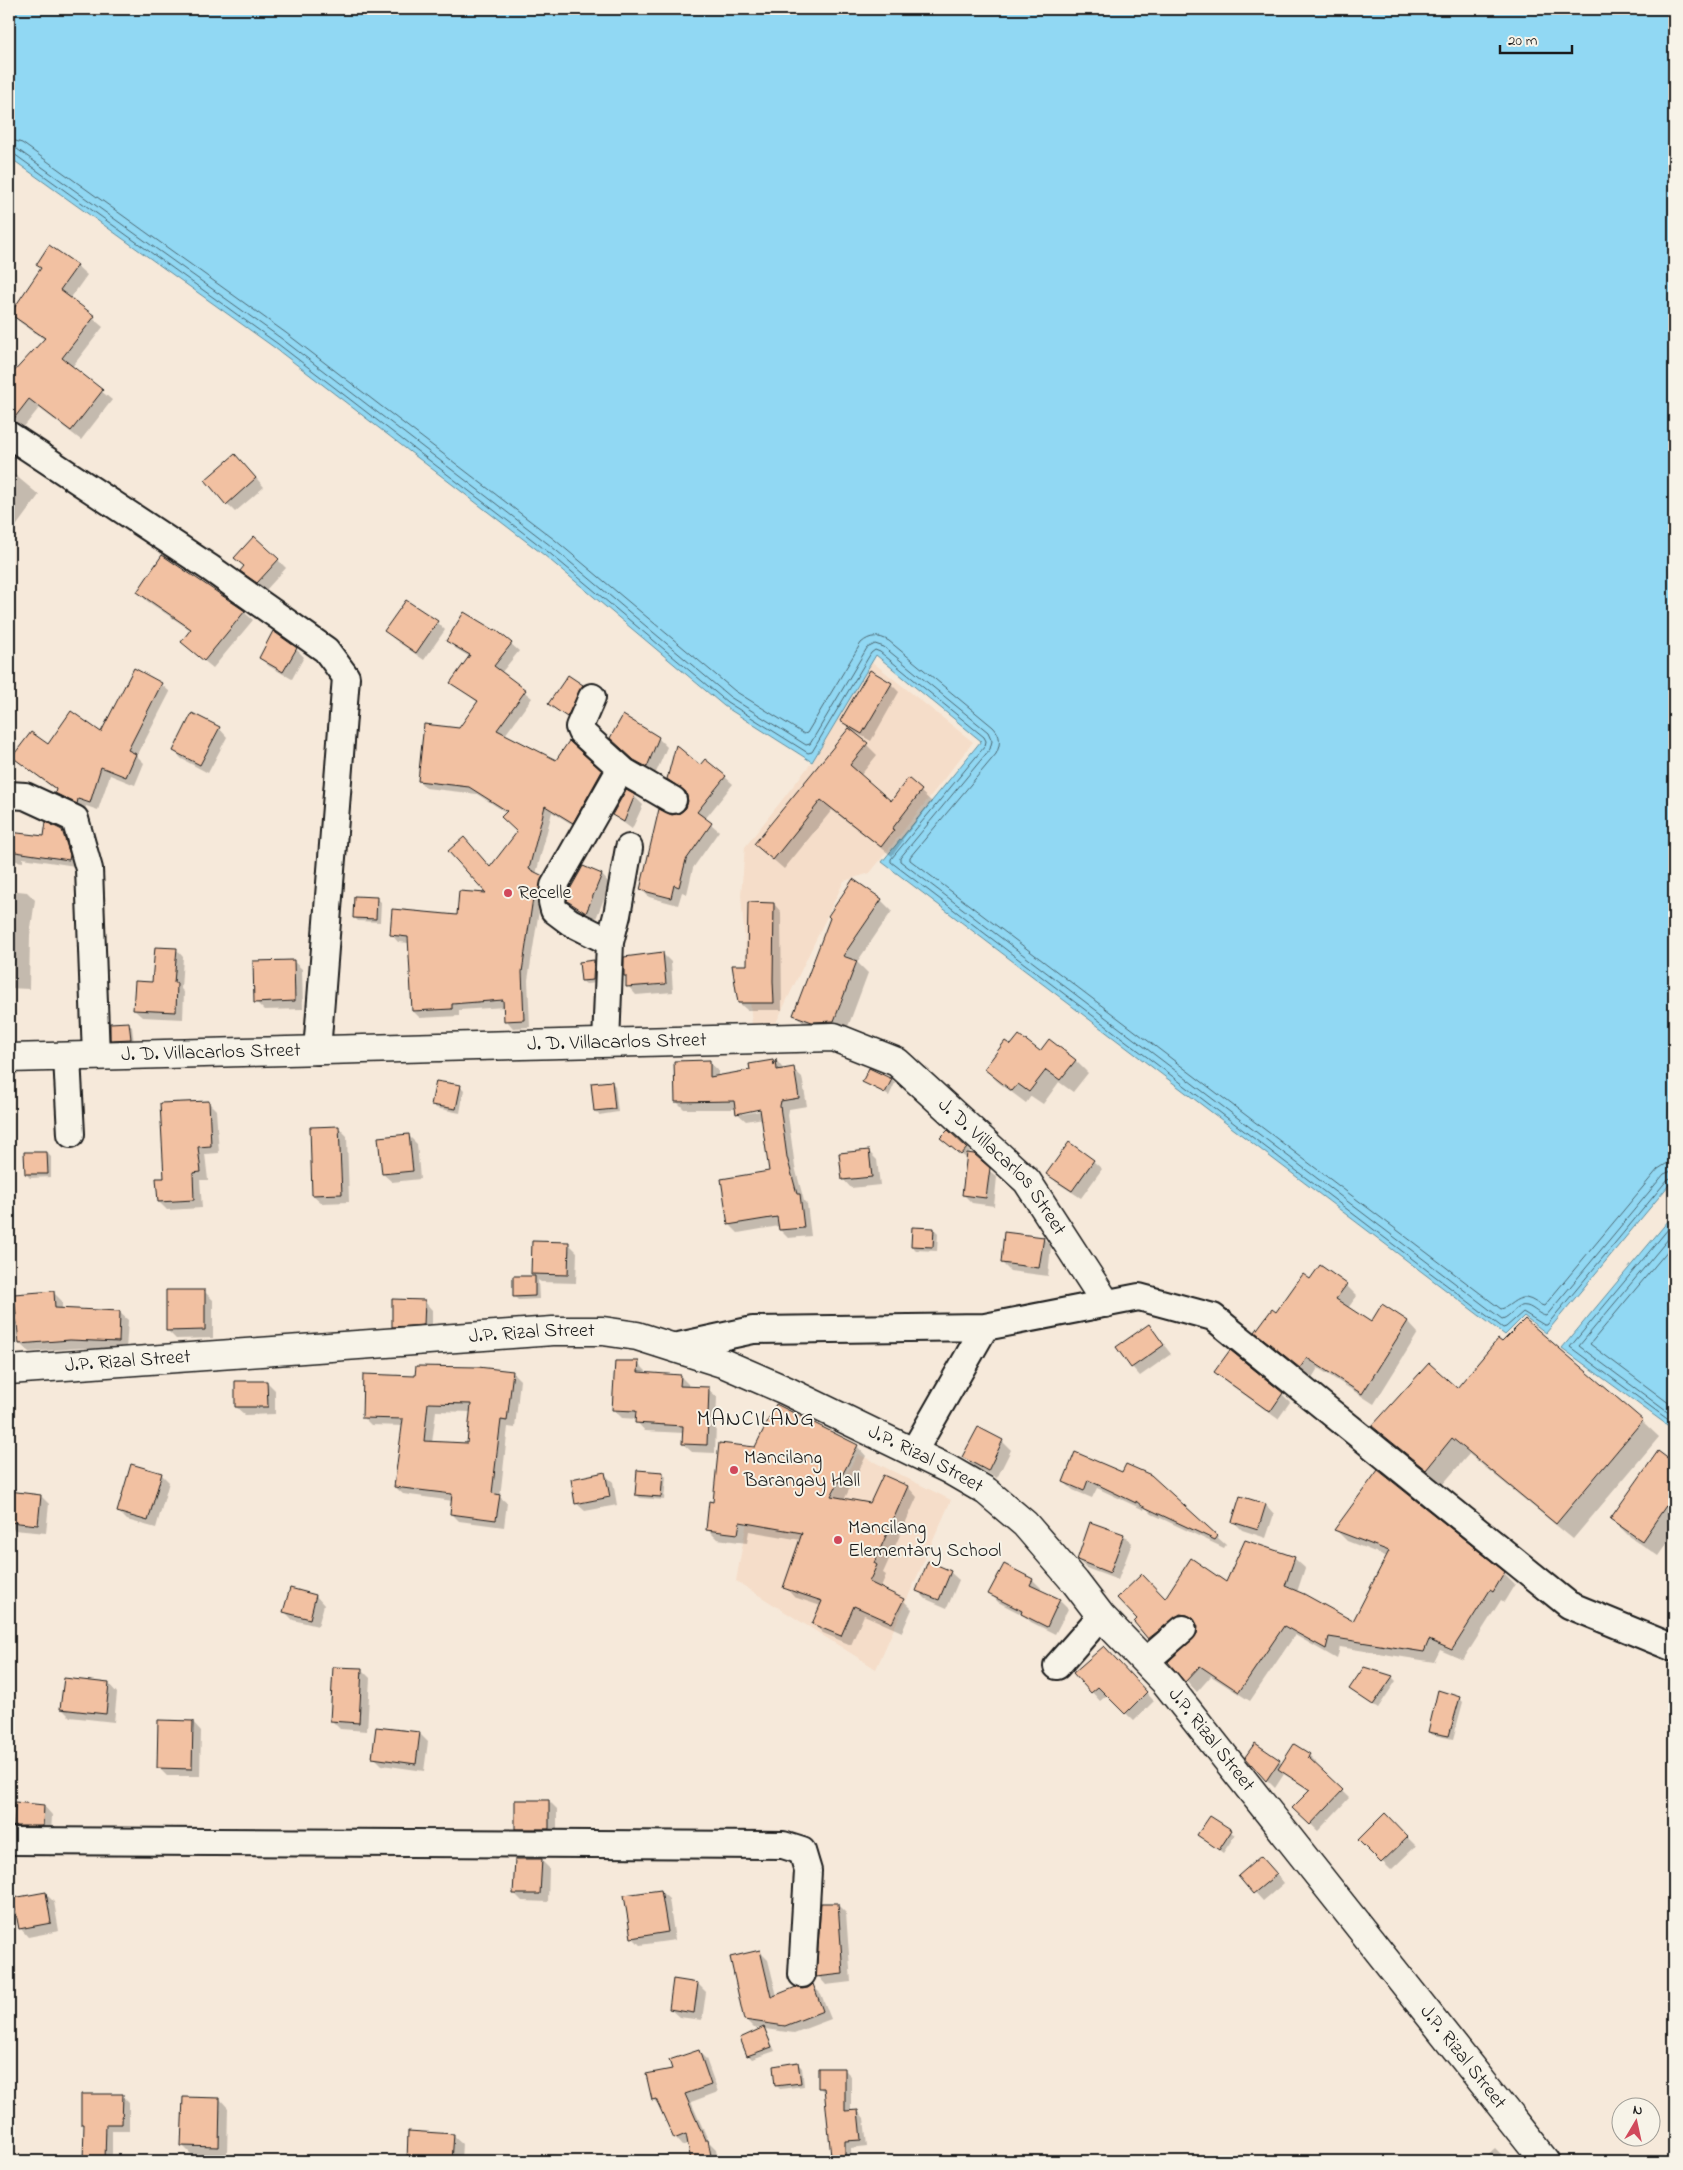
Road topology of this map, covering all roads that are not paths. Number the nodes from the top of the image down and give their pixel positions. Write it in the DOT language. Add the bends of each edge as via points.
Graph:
graph roads {
  1 [pos="9,435"];
  2 [pos="592,697"];
  3 [pos="625,772"];
  4 [pos="9,795"];
  5 [pos="673,800"];
  6 [pos="628,848"];
  7 [pos="610,942"];
  8 [pos="606,1043"];
  9 [pos="317,1051"];
  10 [pos="96,1056"];
  11 [pos="67,1057"];
  12 [pos="9,1058"];
  13 [pos="71,1134"];
  14 [pos="1106,1303"];
  15 [pos="985,1327"];
  16 [pos="674,1347"];
  17 [pos="9,1370"];
  18 [pos="914,1451"];
  19 [pos="1101,1616"];
  20 [pos="1183,1629"];
  21 [pos="1674,1648"];
  22 [pos="1146,1661"];
  23 [pos="1057,1666"];
  24 [pos="9,1841"];
  25 [pos="802,1974"];
  26 [pos="1545,2161"];
  1 -- 9 [label="street" via="210,568 326,650 346,677"];
  2 -- 3 [label="street" via="579,727"];
  3 -- 5 [label="street"];
  3 -- 7 [label="street" via="616,777 554,886 552,902 554,910 570,922"];
  4 -- 10 [label="street" via="24,796 75,819 89,869"];
  6 -- 7 [label="street"];
  7 -- 8 [label="street"];
  8 -- 9 [label="main road, J. D. Villacarlos Street"];
  8 -- 14 [label="main road, J. D. Villacarlos Street" via="834,1037 897,1062 1028,1181"];
  9 -- 10 [label="main road, J. D. Villacarlos Street"];
  10 -- 11 [label="main road, J. D. Villacarlos Street"];
  11 -- 12 [label="main road, J. D. Villacarlos Street"];
  11 -- 13 [label="street"];
  14 -- 15 [label="street"];
  14 -- 21 [label="street" via="1139,1297 1213,1317 1569,1604"];
  15 -- 16 [label="street" via="753,1330"];
  15 -- 18 [label="street"];
  16 -- 17 [label="main road, J.P. Rizal Street" via="637,1336 603,1331 553,1331"];
  16 -- 18 [label="main road, J.P. Rizal Street" via="725,1364 785,1390"];
  18 -- 19 [label="main road, J.P. Rizal Street" via="986,1491 1025,1524"];
  19 -- 22 [label="main road, J.P. Rizal Street"];
  19 -- 23 [label="street"];
  20 -- 22 [label="street"];
  22 -- 26 [label="main road, J.P. Rizal Street"];
  24 -- 25 [label="street" via="783,1845 802,1850 808,1871"];
}
